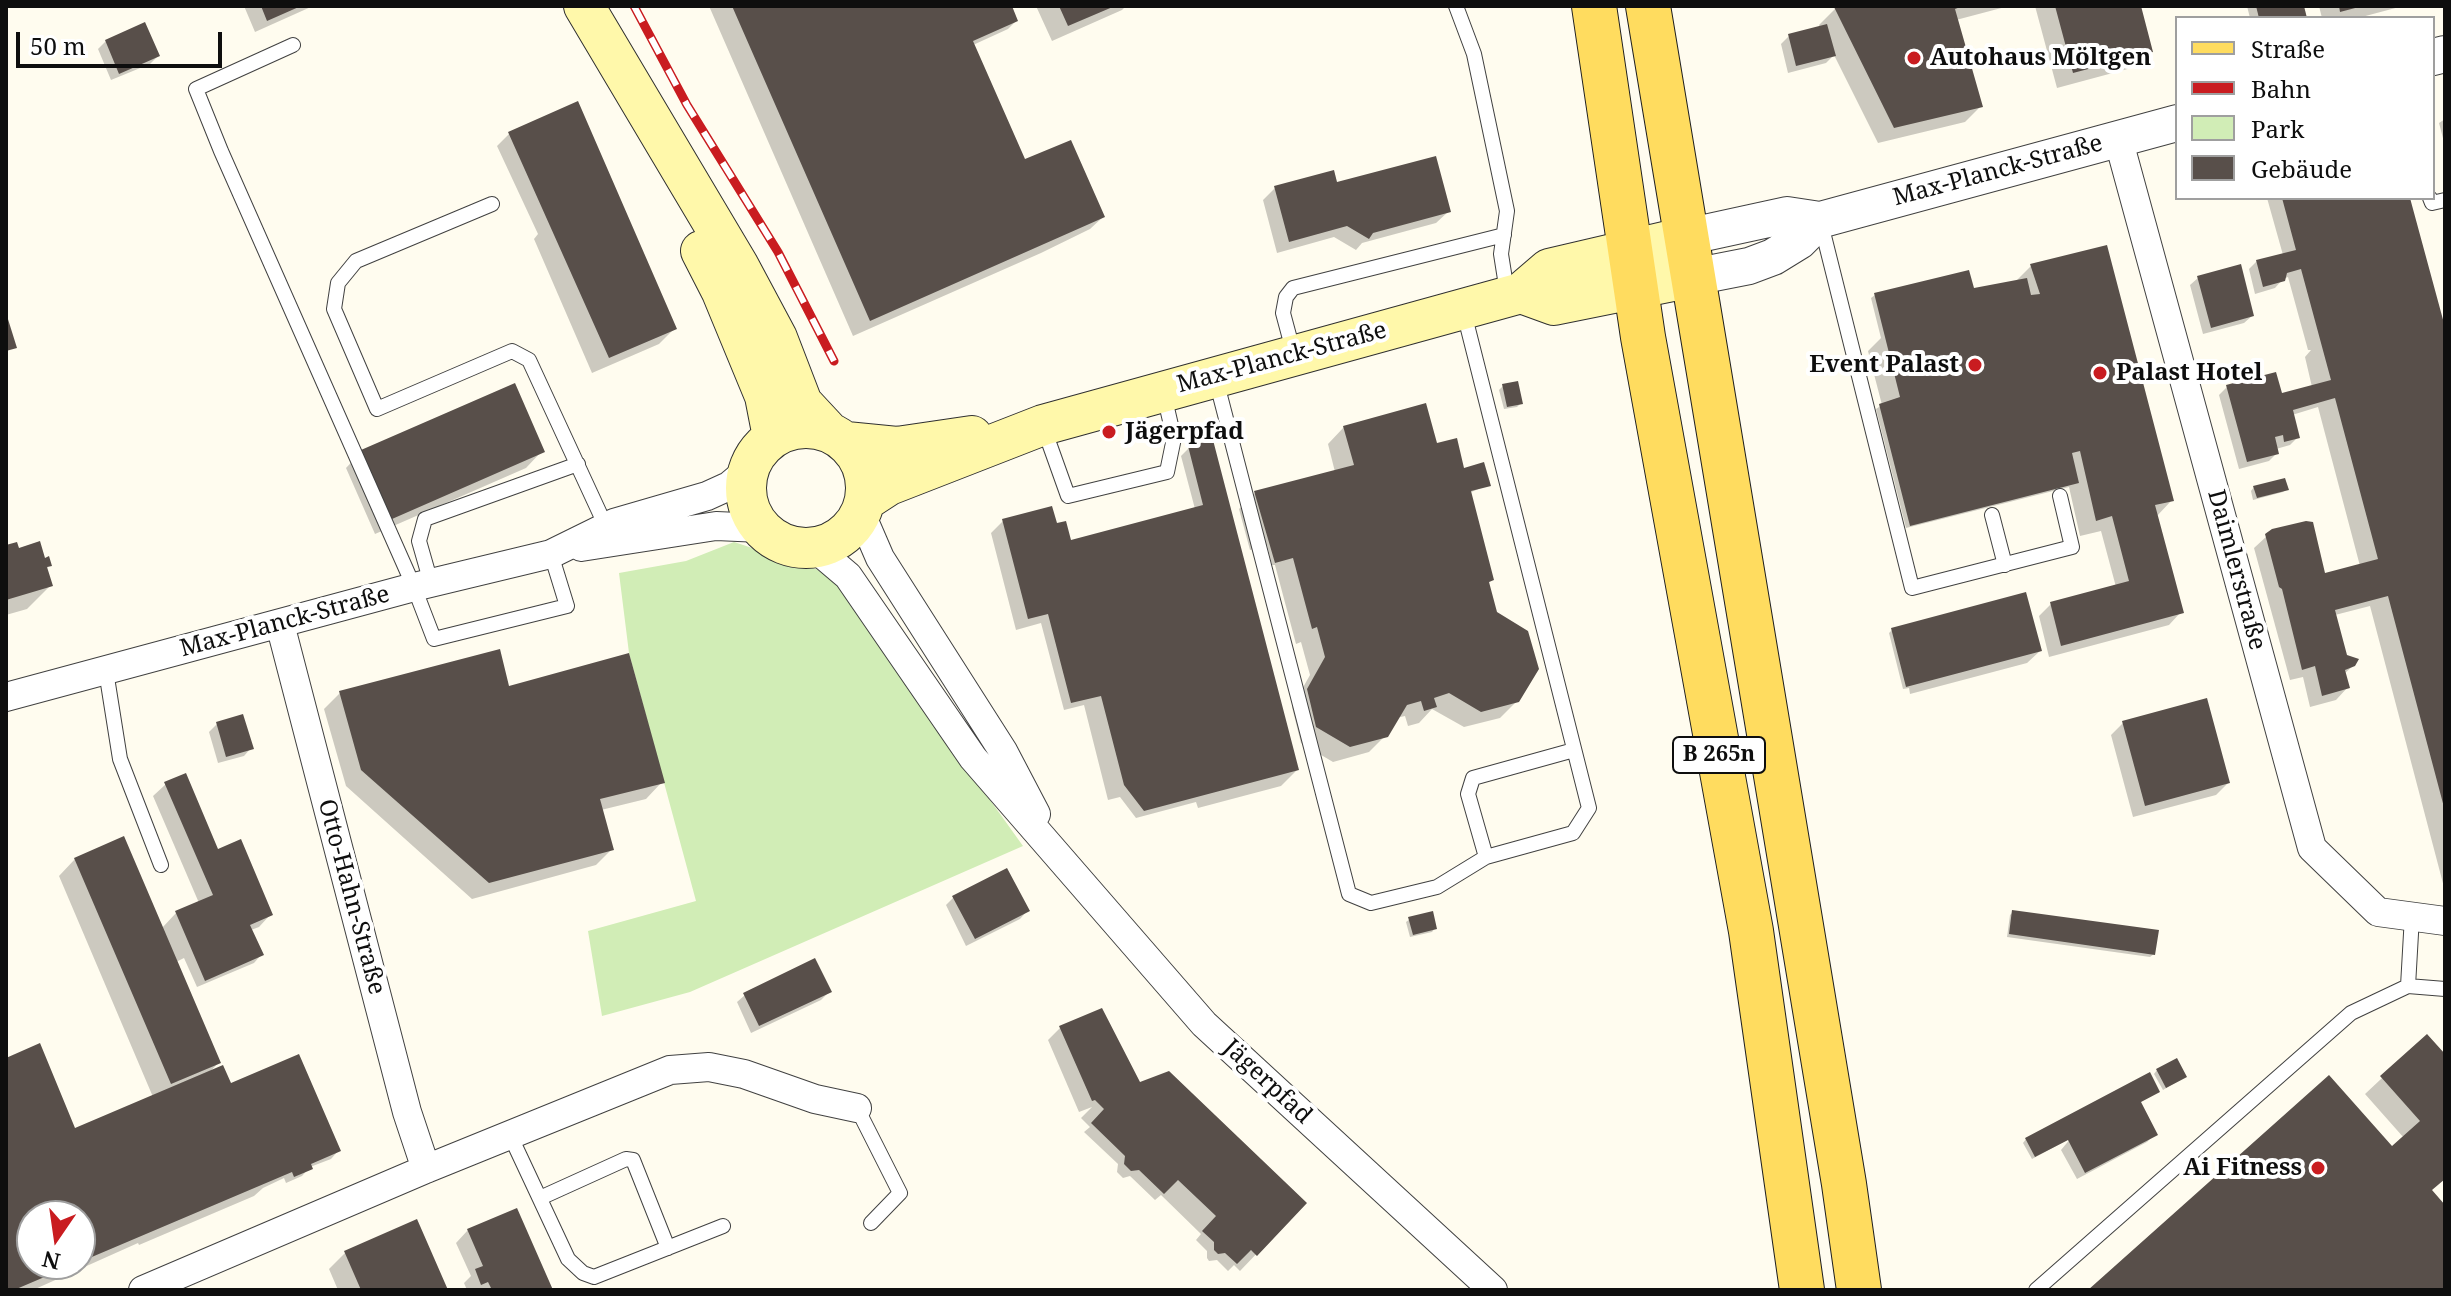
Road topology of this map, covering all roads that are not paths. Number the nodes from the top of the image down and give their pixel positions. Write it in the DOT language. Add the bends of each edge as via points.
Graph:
graph roads {
  1 [pos="583,6"];
  2 [pos="1456,6"];
  3 [pos="1594,6"];
  4 [pos="1648,6"];
  5 [pos="293,45"];
  6 [pos="2175,124"];
  7 [pos="2118,138"];
  8 [pos="492,204"];
  9 [pos="1820,220"];
  10 [pos="1504,235"];
  11 [pos="1690,257"];
  12 [pos="1633,269"];
  13 [pos="1515,295"];
  14 [pos="1463,308"];
  15 [pos="1294,355"];
  16 [pos="1215,377"];
  17 [pos="1163,391"];
  18 [pos="1043,425"];
  19 [pos="773,437"];
  20 [pos="838,437"];
  21 [pos="578,464"];
  22 [pos="748,470"];
  23 [pos="2060,496"];
  24 [pos="864,507"];
  25 [pos="1992,515"];
  26 [pos="761,528"];
  27 [pos="609,534"];
  28 [pos="815,548"];
  29 [pos="558,552"];
  30 [pos="2005,565"];
  31 [pos="423,585"];
  32 [pos="280,624"];
  33 [pos="106,671"];
  34 [pos="6,697"];
  35 [pos="1574,750"];
  36 [pos="1486,857"];
  37 [pos="1059,858"];
  38 [pos="161,865"];
  39 [pos="2412,916"];
  40 [pos="2445,921"];
  41 [pos="2408,986"];
  42 [pos="2445,989"];
  43 [pos="857,1108"];
  44 [pos="510,1135"];
  45 [pos="426,1169"];
  46 [pos="540,1198"];
  47 [pos="871,1223"];
  48 [pos="723,1226"];
  49 [pos="668,1248"];
  50 [pos="143,1290"];
  51 [pos="1493,1290"];
  52 [pos="1802,1290"];
  53 [pos="1859,1290"];
  54 [pos="2036,1290"];
  1 -- 19 [label="main road" via="633,121 722,292 765,396"];
  1 -- 20 [label="main road" via="738,265 777,338 802,403"];
  2 -- 10 [label="lane" via="1474,54 1507,211"];
  3 -- 12 [label="main road, B 265n"];
  4 -- 11 [label="main road, B 265n"];
  5 -- 31 [label="lane" via="196,89"];
  6 -- 7 [label="street, Max-Planck-Straße"];
  7 -- 9 [label="street, Max-Planck-Straße"];
  7 -- 39 [label="street, Daimlerstraße" via="2312,848 2378,912"];
  8 -- 21 [label="lane" via="356,261 338,283 334,309 377,409 512,351 529,360"];
  9 -- 11 [label="street, Max-Planck-Straße" via="1787,215"];
  9 -- 30 [label="lane" via="1912,588"];
  10 -- 13 [label="lane" via="1501,254"];
  10 -- 15 [label="lane" via="1293,288 1283,313"];
  11 -- 12 [label="main road, Max-Planck-Straße"];
  11 -- 53 [label="main road, B 265n"];
  12 -- 13 [label="main road, Max-Planck-Straße" via="1549,269"];
  12 -- 52 [label="main road, B 265n" via="1751,931"];
  13 -- 14 [label="main road, Max-Planck-Straße"];
  14 -- 15 [label="main road, Max-Planck-Straße"];
  14 -- 35 [label="lane"];
  15 -- 16 [label="main road, Max-Planck-Straße"];
  16 -- 17 [label="main road, Max-Planck-Straße"];
  16 -- 36 [label="lane" via="1349,894 1371,903 1437,887"];
  17 -- 18 [label="main road, Max-Planck-Straße"];
  17 -- 18 [label="lane" via="1174,438 1167,472 1068,496"];
  18 -- 20 [label="main road, Max-Planck-Straße" via="897,447"];
  18 -- 24 [label="main road, Max-Planck-Straße" via="889,485"];
  19 -- 20 [label="main road" via="810,427"];
  19 -- 22 [label="main road"];
  20 -- 24 [label="main road" via="860,458 867,479"];
  21 -- 27 [label="lane"];
  21 -- 31 [label="lane" via="425,519 419,541"];
  22 -- 26 [label="main road" via="750,510"];
  22 -- 27 [label="street, Max-Planck-Straße" via="729,486"];
  23 -- 30 [label="lane" via="2072,547"];
  24 -- 28 [label="main road" via="850,530"];
  24 -- 37 [label="street" via="880,558 1003,751"];
  25 -- 30 [label="lane"];
  26 -- 27 [label="street, Max-Planck-Straße"];
  26 -- 28 [label="main road" via="795,548"];
  27 -- 29 [label="street, Max-Planck-Straße"];
  28 -- 37 [label="street" via="848,576 973,758"];
  29 -- 31 [label="street, Max-Planck-Straße"];
  29 -- 31 [label="lane" via="567,606 434,639"];
  31 -- 32 [label="street, Max-Planck-Straße"];
  32 -- 33 [label="street, Max-Planck-Straße"];
  32 -- 45 [label="street, Otto-Hahn-Straße"];
  33 -- 34 [label="street, Max-Planck-Straße"];
  33 -- 38 [label="lane" via="120,759"];
  35 -- 36 [label="lane" via="1589,808 1573,833"];
  35 -- 36 [label="lane" via="1473,778 1468,794"];
  37 -- 51 [label="street, Jägerpfad" via="1204,1024"];
  39 -- 40 [label="street, Daimlerstraße"];
  39 -- 41 [label="lane"];
  41 -- 42 [label="lane"];
  41 -- 54 [label="lane" via="2351,1013"];
  43 -- 44 [label="street" via="744,1074 709,1067 670,1070"];
  43 -- 47 [label="lane" via="900,1193"];
  44 -- 45 [label="street"];
  44 -- 46 [label="lane"];
  45 -- 50 [label="street"];
  46 -- 49 [label="lane" via="568,1259 583,1273 594,1277"];
  46 -- 49 [label="lane" via="633,1160"];
  48 -- 49 [label="lane"];
}
